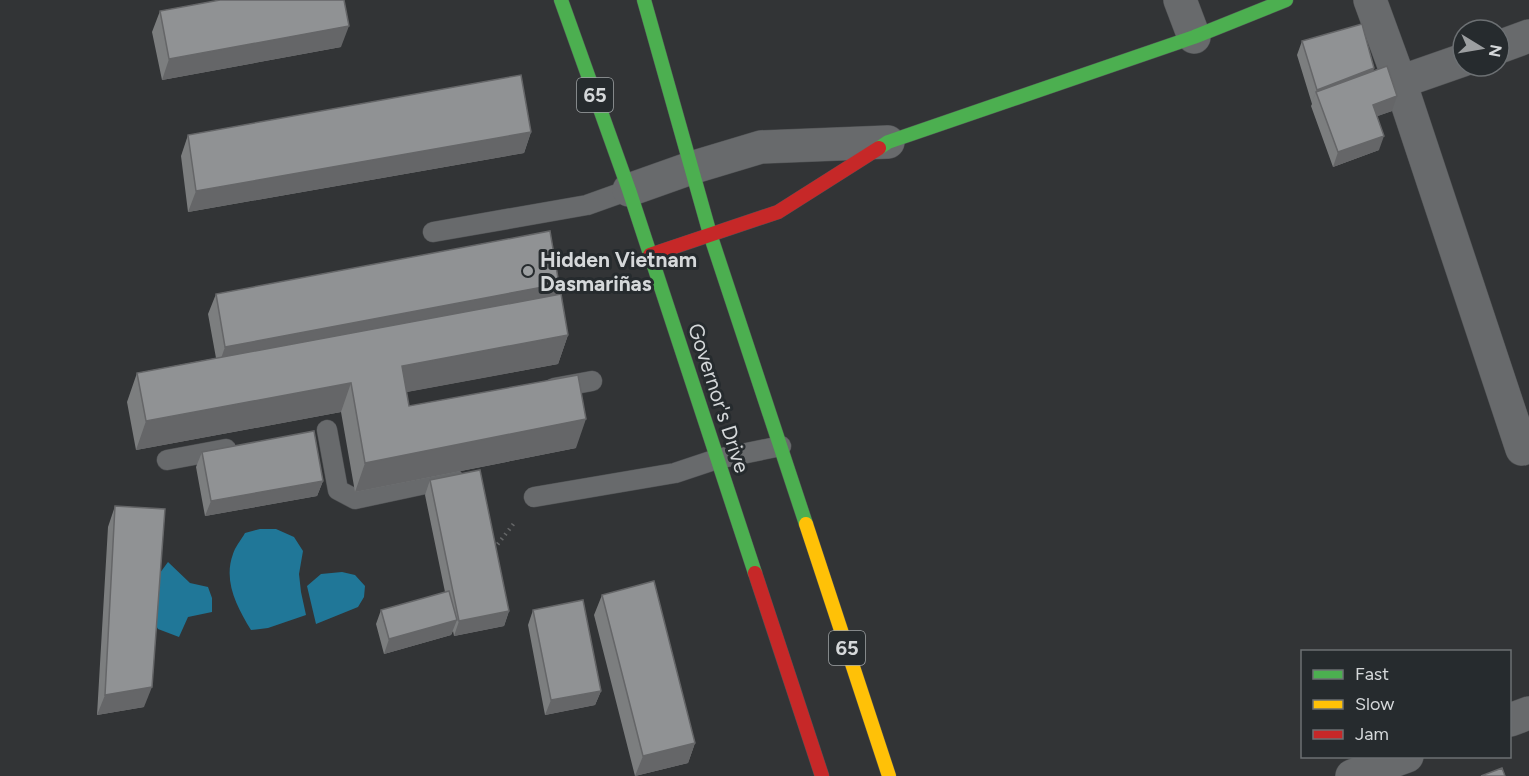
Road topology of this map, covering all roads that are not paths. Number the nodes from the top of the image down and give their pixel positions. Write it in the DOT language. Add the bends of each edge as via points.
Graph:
graph roads {
  1 [pos="561,0"];
  2 [pos="644,0"];
  3 [pos="1180,0"];
  4 [pos="1286,0"];
  5 [pos="1370,0"];
  6 [pos="1529,36"];
  7 [pos="1194,37"];
  8 [pos="1511,43"];
  9 [pos="1451,64"];
  10 [pos="1400,82"];
  11 [pos="888,142"];
  12 [pos="691,168"];
  13 [pos="629,190"];
  14 [pos="433,232"];
  15 [pos="710,234"];
  16 [pos="650,255"];
  17 [pos="592,381"];
  18 [pos="541,391"];
  19 [pos="304,435"];
  20 [pos="247,445"];
  21 [pos="781,446"];
  22 [pos="1529,446"];
  23 [pos="717,459"];
  24 [pos="167,460"];
  25 [pos="474,474"];
  26 [pos="534,497"];
  27 [pos="1529,713"];
  28 [pos="1511,719"];
  29 [pos="1402,758"];
  30 [pos="822,776"];
  31 [pos="889,776"];
  32 [pos="1352,776"];
  1 -- 13 [label="main road, Governor's Drive / 65"];
  2 -- 12 [label="main road, Governor's Drive / 65"];
  3 -- 7 [label="street"];
  4 -- 7 [label="main road"];
  5 -- 10 [label="street"];
  6 -- 8 [label="street"];
  7 -- 11 [label="main road"];
  9 -- 10 [label="street"];
  10 -- 22 [label="street" via="1522,449"];
  11 -- 12 [label="street" via="761,147"];
  11 -- 15 [label="main road" via="782,210"];
  12 -- 13 [label="street"];
  12 -- 15 [label="main road, Governor's Drive / 65"];
  13 -- 14 [label="lane" via="587,205"];
  13 -- 16 [label="main road, Governor's Drive / 65"];
  15 -- 16 [label="main road"];
  15 -- 21 [label="main road, Governor's Drive / 65"];
  16 -- 23 [label="main road, Governor's Drive / 65"];
  17 -- 18 [label="lane"];
  19 -- 25 [label="lane" via="335,429 338,490 355,499"];
  20 -- 24 [label="lane"];
  21 -- 23 [label="lane"];
  21 -- 31 [label="main road, Governor's Drive / 65"];
  23 -- 26 [label="lane" via="675,472"];
  23 -- 30 [label="main road, Governor's Drive / 65"];
  27 -- 28 [label="street"];
  29 -- 32 [label="street"];
}
